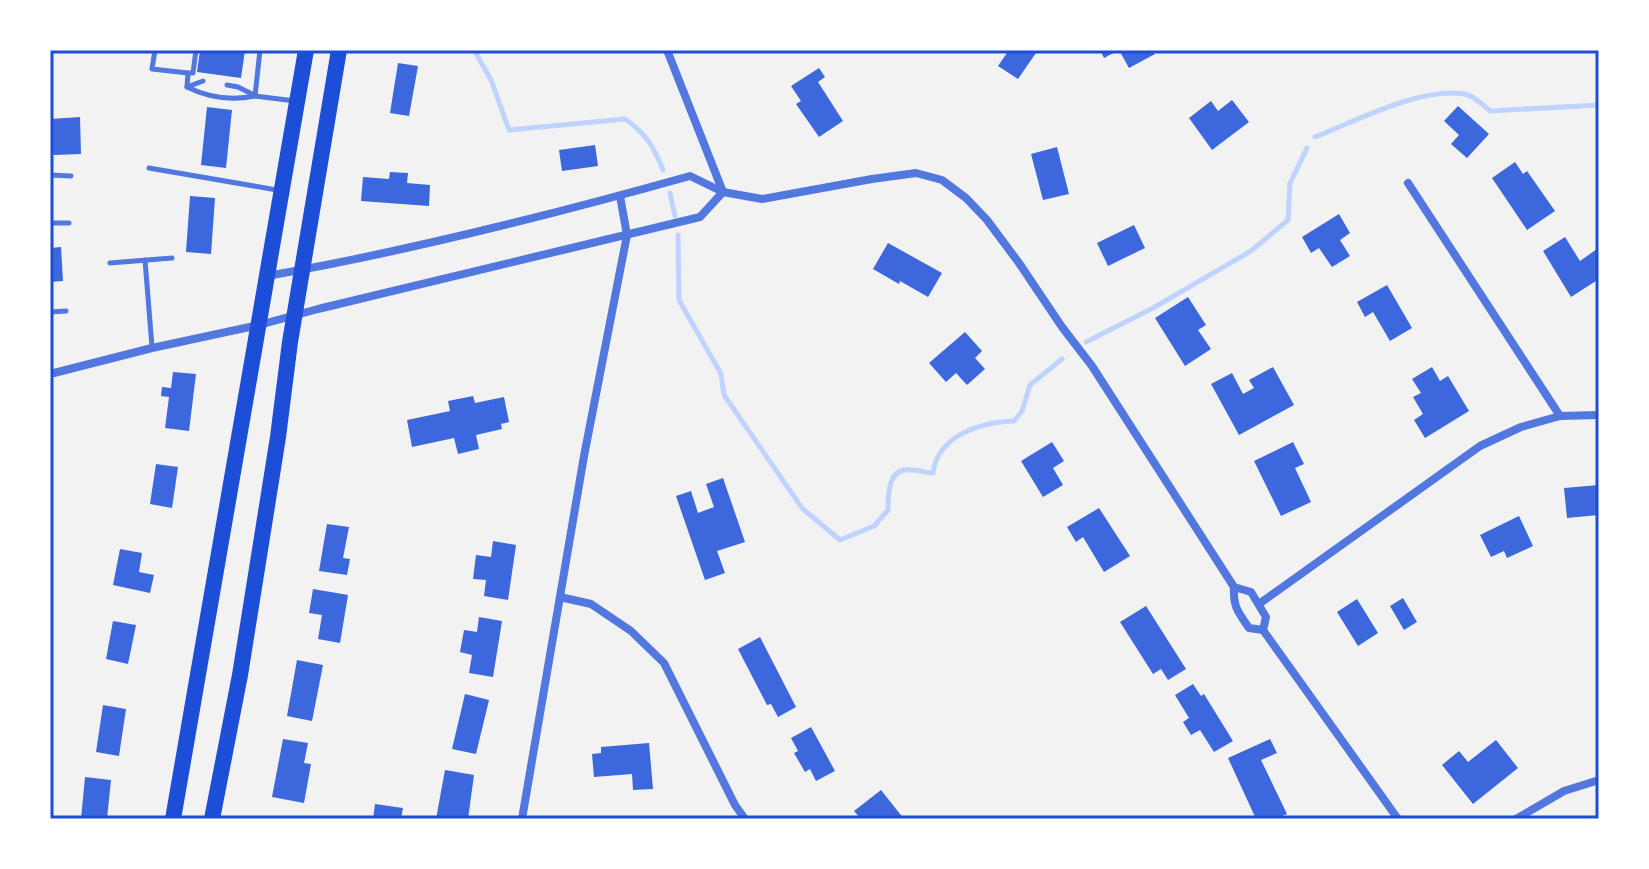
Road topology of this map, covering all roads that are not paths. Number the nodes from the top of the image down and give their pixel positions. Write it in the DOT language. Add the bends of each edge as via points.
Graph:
graph roads {
  1 [pos="155,50"];
  2 [pos="196,50"];
  3 [pos="260,50"];
  4 [pos="306,50"];
  5 [pos="339,50"];
  6 [pos="667,50"];
  7 [pos="188,73"];
  8 [pos="203,81"];
  9 [pos="227,85"];
  10 [pos="187,87"];
  11 [pos="255,96"];
  12 [pos="298,101"];
  13 [pos="149,168"];
  14 [pos="50,175"];
  15 [pos="71,176"];
  16 [pos="1408,183"];
  17 [pos="282,191"];
  18 [pos="723,192"];
  19 [pos="620,196"];
  20 [pos="50,223"];
  21 [pos="69,223"];
  22 [pos="627,235"];
  23 [pos="172,258"];
  24 [pos="145,260"];
  25 [pos="110,263"];
  26 [pos="302,270"];
  27 [pos="267,276"];
  28 [pos="66,311"];
  29 [pos="50,312"];
  30 [pos="294,316"];
  31 [pos="259,325"];
  32 [pos="152,348"];
  33 [pos="50,374"];
  34 [pos="1599,415"];
  35 [pos="1560,416"];
  36 [pos="1234,587"];
  37 [pos="560,597"];
  38 [pos="1259,604"];
  39 [pos="1263,630"];
  40 [pos="1599,780"];
  41 [pos="173,819"];
  42 [pos="212,819"];
  43 [pos="522,819"];
  44 [pos="745,819"];
  45 [pos="1398,819"];
  46 [pos="1516,819"];
  1 -- 7 [label="lane" via="152,69"];
  2 -- 7 [label="lane" via="193,73"];
  3 -- 11 [label="lane"];
  4 -- 12 [label="highway"];
  5 -- 26 [label="highway"];
  6 -- 18 [label="street"];
  7 -- 10 [label="lane"];
  8 -- 10 [label="lane"];
  9 -- 11 [label="lane"];
  10 -- 11 [label="lane" via="236,100"];
  11 -- 12 [label="lane"];
  12 -- 17 [label="highway"];
  13 -- 17 [label="lane"];
  14 -- 15 [label="lane"];
  16 -- 35 [label="street"];
  17 -- 27 [label="highway"];
  18 -- 19 [label="street" via="690,176"];
  18 -- 22 [label="street" via="700,217"];
  18 -- 36 [label="street" via="762,199 916,173 942,180 966,198 1092,366"];
  19 -- 22 [label="street"];
  19 -- 26 [label="street"];
  20 -- 21 [label="lane"];
  22 -- 30 [label="street"];
  22 -- 37 [label="street"];
  23 -- 24 [label="lane"];
  24 -- 25 [label="lane"];
  24 -- 32 [label="lane"];
  26 -- 27 [label="street"];
  26 -- 30 [label="highway"];
  27 -- 31 [label="highway"];
  28 -- 29 [label="lane"];
  30 -- 31 [label="street"];
  30 -- 42 [label="highway" via="245,642"];
  31 -- 32 [label="street"];
  31 -- 41 [label="highway"];
  32 -- 33 [label="street"];
  34 -- 35 [label="street"];
  35 -- 38 [label="street" via="1480,446"];
  36 -- 38 [label="street" via="1251,592"];
  36 -- 39 [label="street" via="1233,604 1249,628"];
  37 -- 43 [label="street"];
  37 -- 44 [label="street" via="591,604 631,631 664,663"];
  38 -- 39 [label="street" via="1266,617"];
  39 -- 45 [label="street"];
  40 -- 46 [label="street" via="1564,791"];
}
